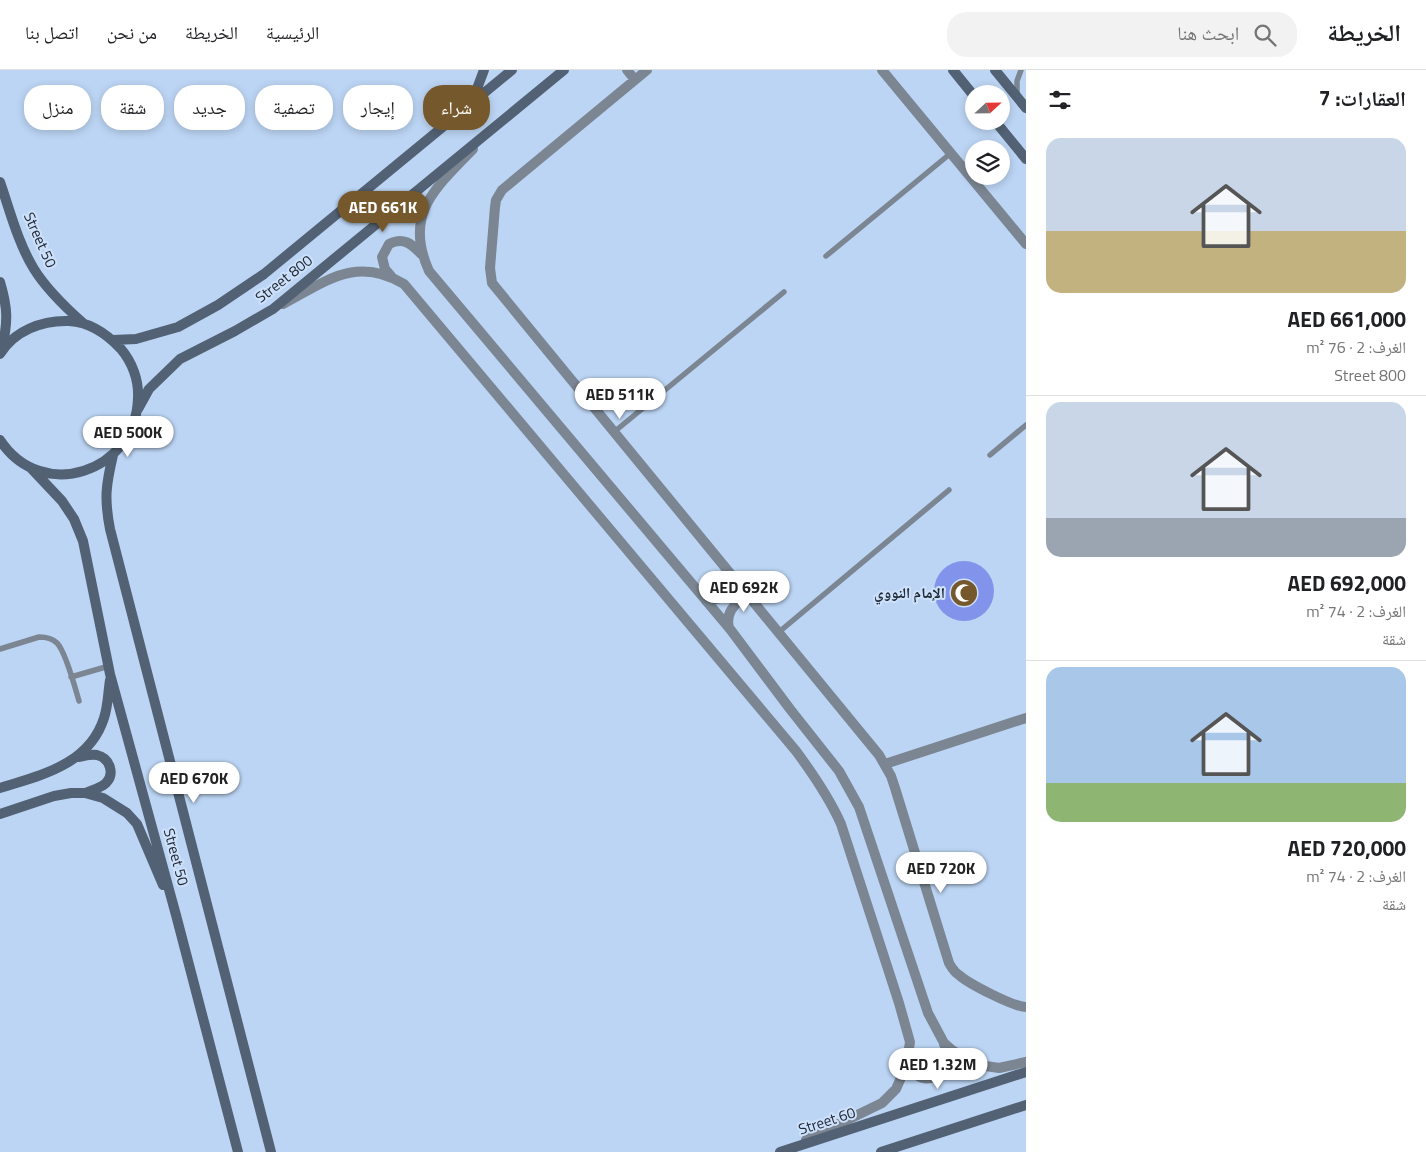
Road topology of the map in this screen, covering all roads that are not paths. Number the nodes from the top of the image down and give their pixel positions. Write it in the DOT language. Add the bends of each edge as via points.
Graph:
graph roads {
  1 [pos="484,70"];
  2 [pos="512,70"];
  3 [pos="564,70"];
  4 [pos="627,70"];
  5 [pos="646,70"];
  6 [pos="882,70"];
  7 [pos="953,70"];
  8 [pos="995,70"];
  9 [pos="1021,70"];
  10 [pos="635,80"];
  11 [pos="479,85"];
  12 [pos="965,85"];
  13 [pos="490,88"];
  14 [pos="1017,96"];
  15 [pos="1026,108"];
  16 [pos="439,130"];
  17 [pos="1002,130"];
  18 [pos="487,134"];
  19 [pos="951,153"];
  20 [pos="1026,159"];
  21 [pos="0,182"];
  22 [pos="1026,244"];
  23 [pos="826,256"];
  24 [pos="423,257"];
  25 [pos="391,276"];
  26 [pos="0,282"];
  27 [pos="784,292"];
  28 [pos="273,309"];
  29 [pos="84,324"];
  30 [pos="113,340"];
  31 [pos="1,353"];
  32 [pos="138,409"];
  33 [pos="1026,425"];
  34 [pos="614,432"];
  35 [pos="0,440"];
  36 [pos="113,455"];
  37 [pos="990,455"];
  38 [pos="30,467"];
  39 [pos="948,490"];
  40 [pos="739,584"];
  41 [pos="747,594"];
  42 [pos="706,601"];
  43 [pos="730,629"];
  44 [pos="779,632"];
  45 [pos="0,649"];
  46 [pos="110,670"];
  47 [pos="71,677"];
  48 [pos="79,702"];
  49 [pos="1026,718"];
  50 [pos="77,757"];
  51 [pos="885,764"];
  52 [pos="0,788"];
  53 [pos="85,793"];
  54 [pos="0,814"];
  55 [pos="176,914"];
  56 [pos="1026,1007"];
  57 [pos="944,1043"];
  58 [pos="908,1053"];
  59 [pos="1026,1062"];
  60 [pos="1026,1072"];
  61 [pos="1026,1105"];
  62 [pos="238,1152"];
  63 [pos="271,1152"];
  64 [pos="780,1152"];
  65 [pos="881,1152"];
  1 -- 11 [label="main road"];
  2 -- 13 [label="main road, Street 800"];
  3 -- 18 [label="main road, Street 800"];
  4 -- 10 [label="street"];
  5 -- 10 [label="street"];
  6 -- 19 [label="street"];
  7 -- 12 [label="main road"];
  8 -- 14 [label="main road"];
  9 -- 14 [label="lane"];
  10 -- 34 [label="street" via="502,190 496,200 490,268 495,288"];
  14 -- 15 [label="main road"];
  16 -- 30 [label="main road, Street 800" via="264,274 218,304 178,327 136,339"];
  17 -- 20 [label="main road"];
  18 -- 24 [label="street" via="432,194 422,211 419,242"];
  18 -- 28 [label="main road, Street 800"];
  19 -- 22 [label="street"];
  19 -- 23 [label="lane"];
  21 -- 29 [label="main road, Street 50" via="33,267 51,292"];
  24 -- 25 [label="street" via="409,242 401,240 389,244 382,257"];
  24 -- 42 [label="street" via="438,284"];
  25 -- 28 [label="street" via="367,271 342,273"];
  25 -- 58 [label="street" via="414,294 814,775 841,824 908,1031"];
  26 -- 31 [label="main road" via="7,314"];
  27 -- 34 [label="lane"];
  28 -- 32 [label="main road, Street 800" via="180,359 148,389"];
  29 -- 30 [label="main road"];
  29 -- 31 [label="main road" via="58,321 32,327 10,342"];
  30 -- 32 [label="main road" via="134,371"];
  32 -- 36 [label="main road" via="125,442"];
  33 -- 37 [label="lane"];
  34 -- 40 [label="street"];
  35 -- 38 [label="main road" via="16,458"];
  36 -- 38 [label="main road" via="103,463 80,472 55,474"];
  36 -- 63 [label="main road, Street 50" via="105,505 110,528"];
  38 -- 46 [label="main road, Street 50" via="62,501 83,541"];
  39 -- 44 [label="lane"];
  40 -- 41 [label="street"];
  40 -- 42 [label="street" via="724,596"];
  41 -- 43 [label="street" via="730,610"];
  41 -- 44 [label="street"];
  42 -- 43 [label="street"];
  43 -- 57 [label="street" via="839,771 859,807 928,1013"];
  44 -- 51 [label="street"];
  45 -- 47 [label="lane" via="39,637 50,638 61,648"];
  46 -- 47 [label="lane"];
  46 -- 50 [label="main road" via="104,719 94,740"];
  46 -- 55 [label="main road, Street 50"];
  47 -- 48 [label="lane"];
  49 -- 51 [label="street"];
  50 -- 52 [label="main road" via="62,767"];
  50 -- 53 [label="main road" via="100,756 110,767 107,782"];
  51 -- 56 [label="street" via="952,968 1014,1005"];
  53 -- 54 [label="main road" via="54,796"];
  53 -- 55 [label="main road" via="103,798 127,813 137,824"];
  55 -- 62 [label="main road, Street 50"];
  57 -- 58 [label="street" via="948,1060 946,1067 932,1078 914,1072"];
  57 -- 59 [label="street" via="979,1065 1000,1068"];
  58 -- 64 [label="street" via="896,1089 882,1103"];
  60 -- 64 [label="main road, Street 60"];
  61 -- 65 [label="main road"];
}
